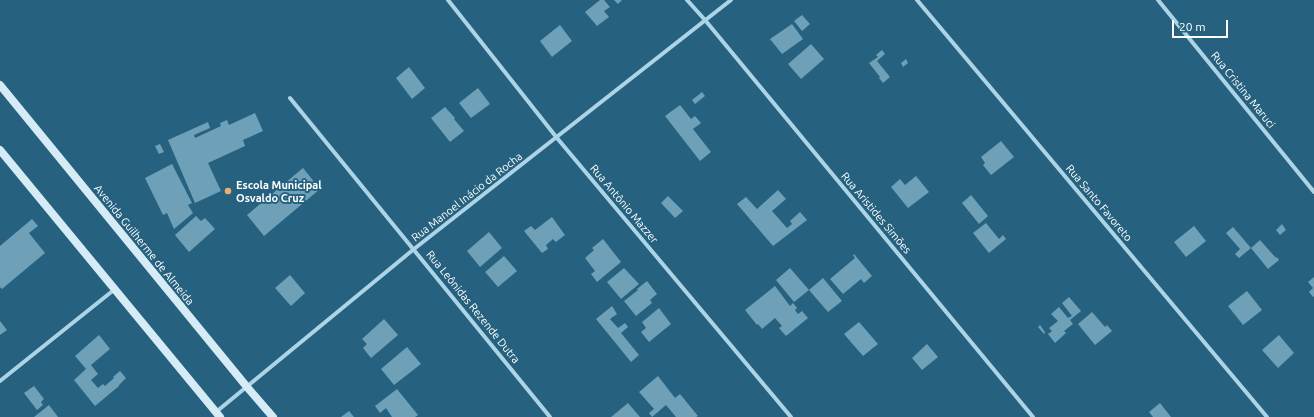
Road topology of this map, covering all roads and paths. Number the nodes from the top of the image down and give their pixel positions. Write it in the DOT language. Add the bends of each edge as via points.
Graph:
graph roads {
  1 [pos="448,0"];
  2 [pos="686,0"];
  3 [pos="731,0"];
  4 [pos="917,0"];
  5 [pos="1158,0"];
  6 [pos="705,20"];
  7 [pos="0,85"];
  8 [pos="290,98"];
  9 [pos="557,138"];
  10 [pos="0,150"];
  11 [pos="1314,192"];
  12 [pos="414,250"];
  13 [pos="115,289"];
  14 [pos="0,381"];
  15 [pos="246,387"];
  16 [pos="218,414"];
  17 [pos="273,417"];
  18 [pos="550,417"];
  19 [pos="791,417"];
  20 [pos="1033,417"];
  21 [pos="1267,417"];
  1 -- 9 [label="street, Rua Antônio Mazzer"];
  2 -- 6 [label="street, Rua Aristides Simões"];
  3 -- 6 [label="street, Rua Manoel Inácio da Rocha"];
  4 -- 21 [label="street, Rua Santo Favoreto"];
  5 -- 11 [label="street, Rua Cristina Maruci"];
  6 -- 9 [label="street, Rua Manoel Inácio da Rocha"];
  6 -- 20 [label="street, Rua Aristides Simões"];
  7 -- 15 [label="street, Avenida Guilherme de Almeida"];
  8 -- 12 [label="street, Rua Leônidas Rezende Dutra"];
  9 -- 12 [label="street, Rua Manoel Inácio da Rocha"];
  9 -- 19 [label="street, Rua Antônio Mazzer"];
  10 -- 13 [label="street"];
  12 -- 15 [label="street, Rua Manoel Inácio da Rocha"];
  12 -- 18 [label="street, Rua Leônidas Rezende Dutra"];
  13 -- 14 [label="street"];
  13 -- 16 [label="street"];
  15 -- 16 [label="street, Rua Manoel Inácio da Rocha"];
  15 -- 17 [label="street, Avenida Guilherme de Almeida"];
}
